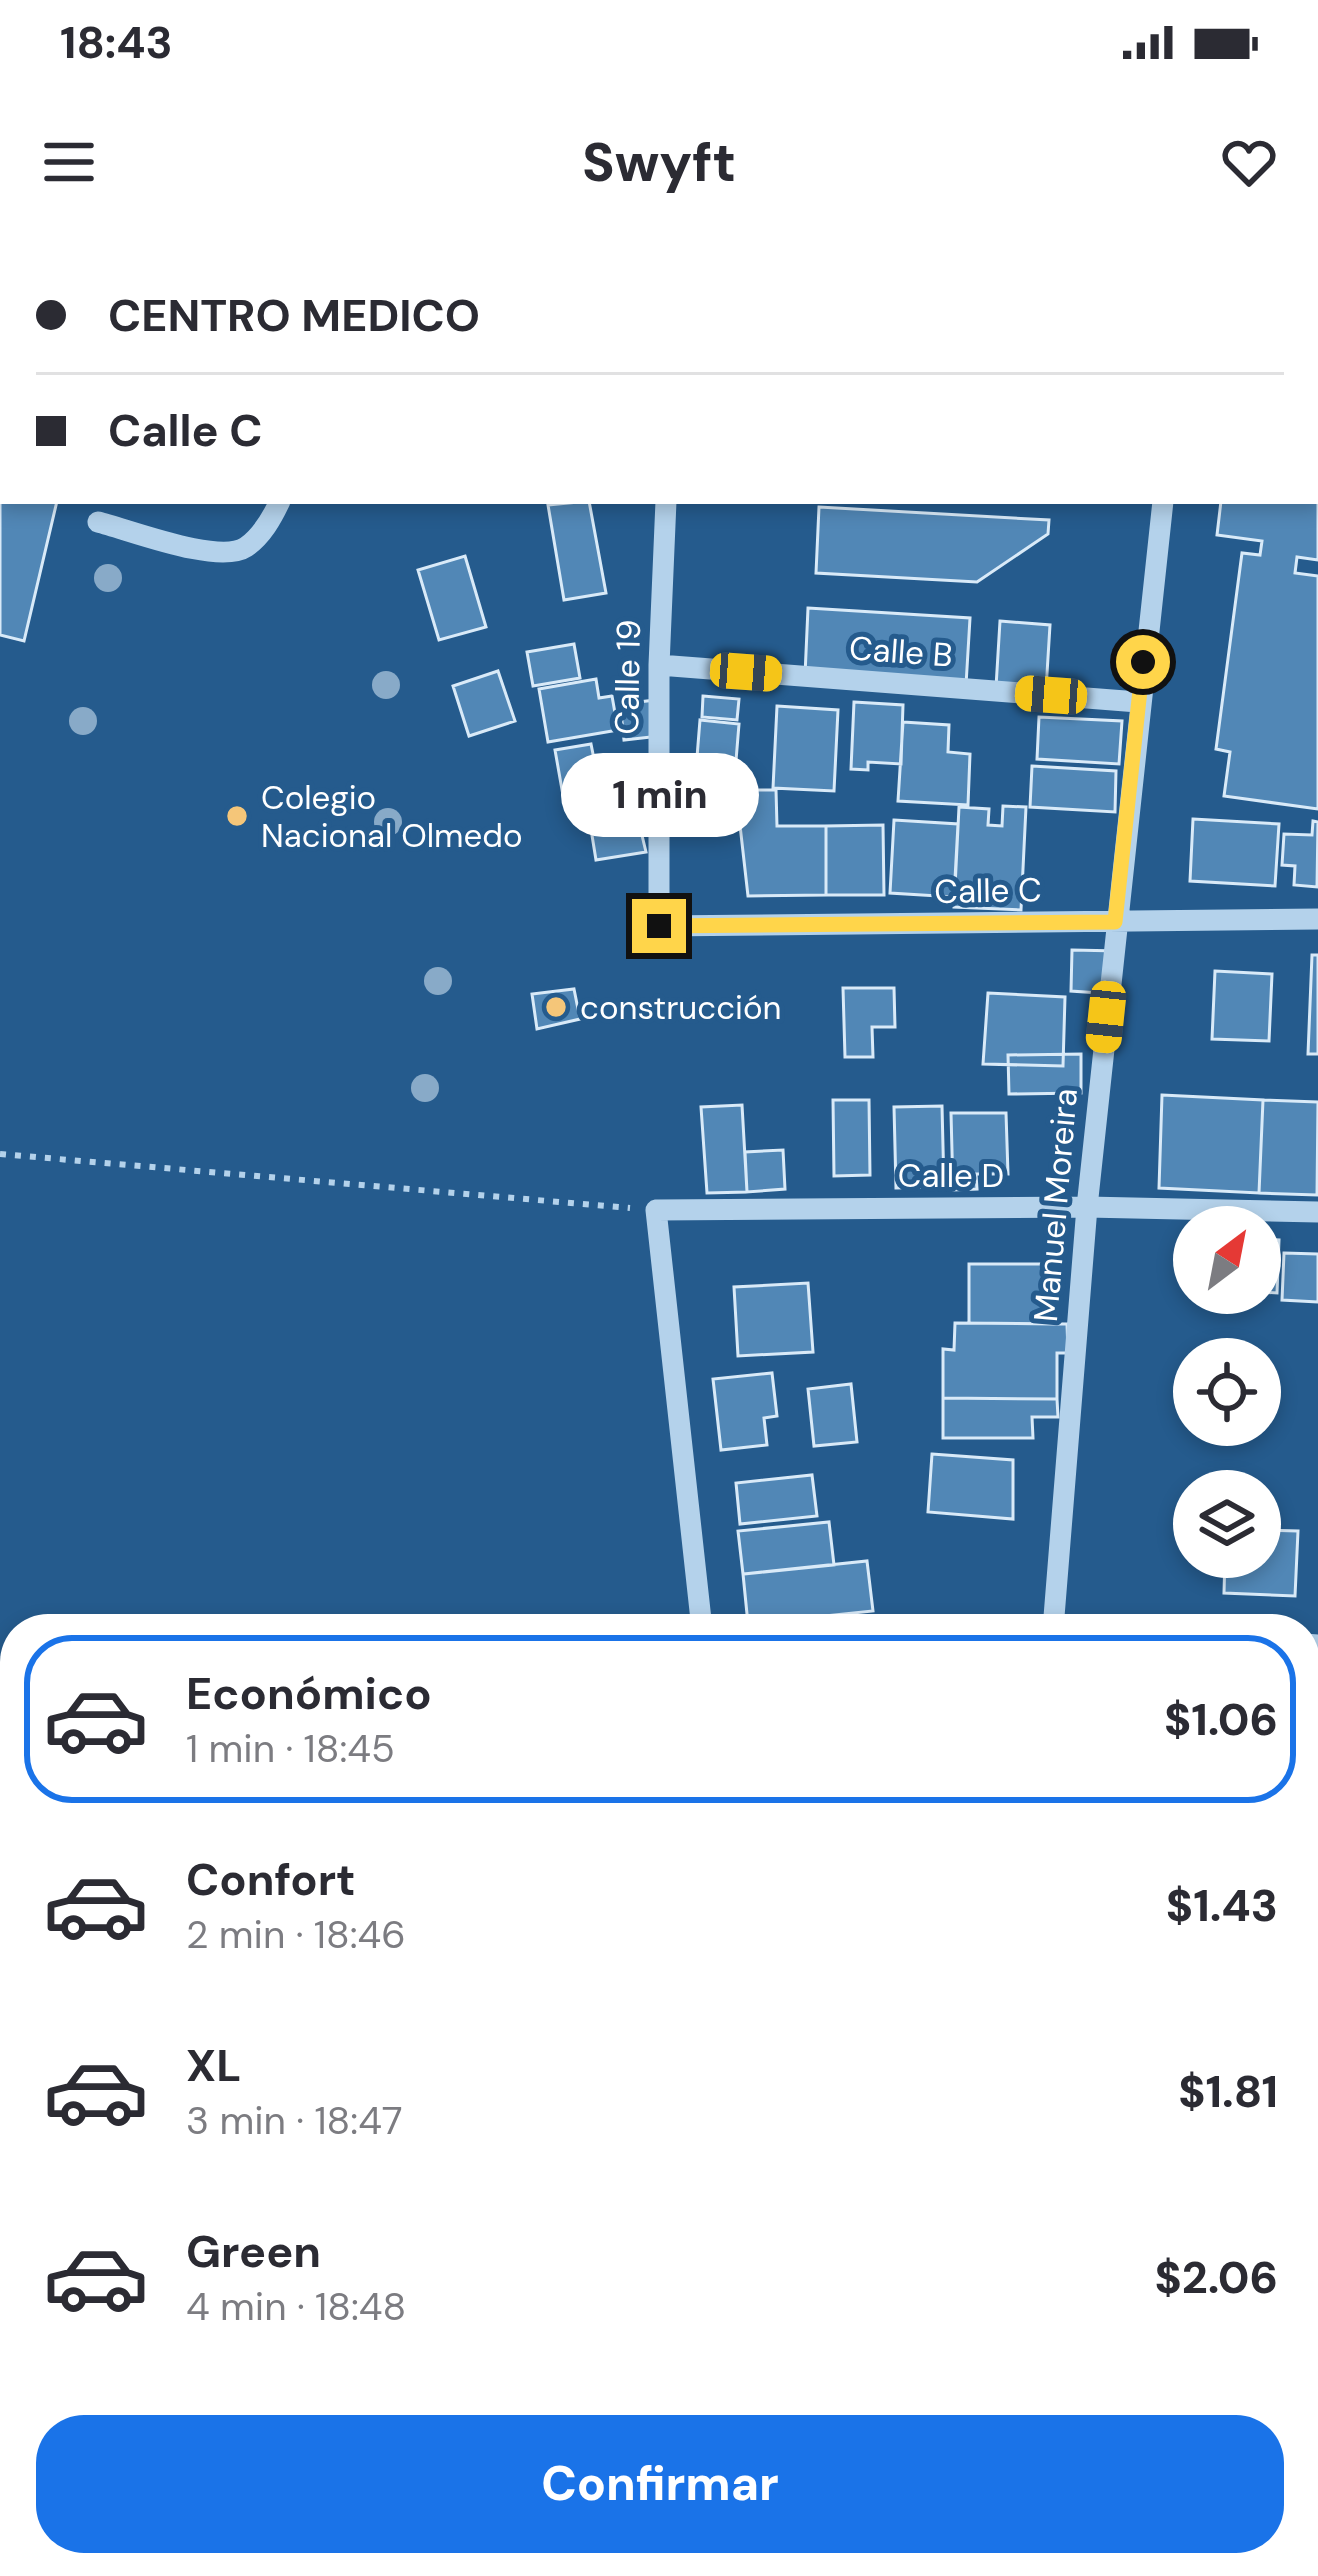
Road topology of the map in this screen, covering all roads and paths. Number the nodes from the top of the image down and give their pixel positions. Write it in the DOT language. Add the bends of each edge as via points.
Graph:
graph roads {
  1 [pos="278,504"];
  2 [pos="666,504"];
  3 [pos="1163,504"];
  4 [pos="98,521"];
  5 [pos="659,665"];
  6 [pos="1138,702"];
  7 [pos="1318,919"];
  8 [pos="1115,922"];
  9 [pos="659,926"];
  10 [pos="0,1154"];
  11 [pos="1087,1207"];
  12 [pos="656,1210"];
  13 [pos="1318,1212"];
  14 [pos="700,1614"];
  15 [pos="1054,1614"];
  1 -- 4 [label="street" via="244,548 221,555"];
  2 -- 5 [label="street, Calle 19"];
  3 -- 6 [label="street, Manuel Moreira"];
  5 -- 6 [label="street, Calle B"];
  5 -- 9 [label="street, Calle 19"];
  6 -- 8 [label="street, Manuel Moreira"];
  7 -- 8 [label="street, Calle C"];
  8 -- 9 [label="street, Calle C"];
  8 -- 11 [label="street, Manuel Moreira"];
  10 -- 12 [label="path"];
  11 -- 12 [label="street, Calle D"];
  11 -- 13 [label="street, Calle D"];
  11 -- 15 [label="street, Manuel Moreira"];
  12 -- 14 [label="street"];
}
